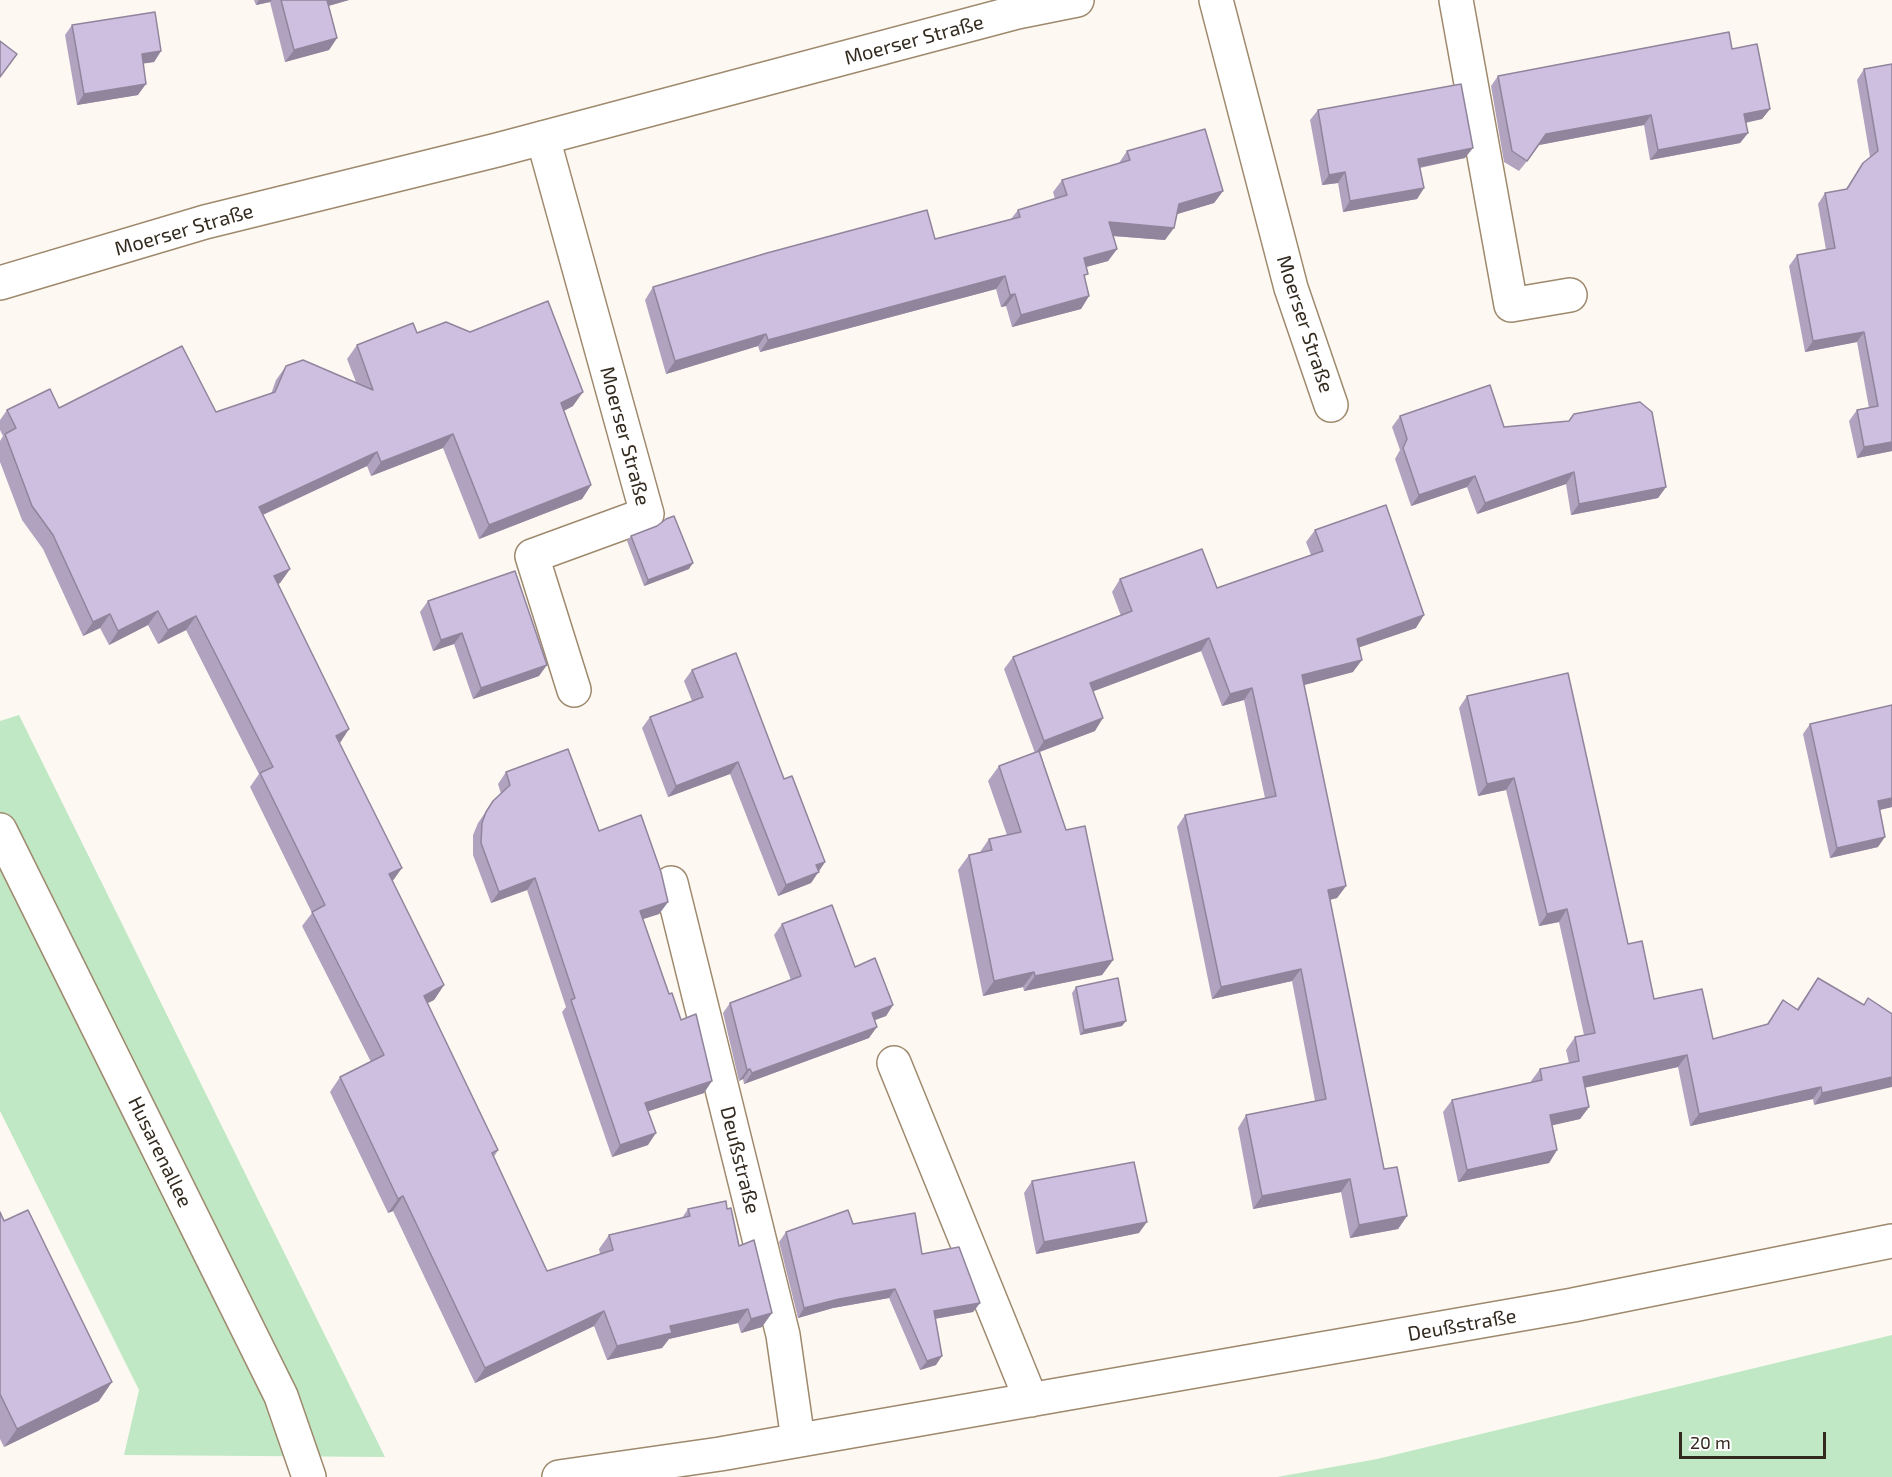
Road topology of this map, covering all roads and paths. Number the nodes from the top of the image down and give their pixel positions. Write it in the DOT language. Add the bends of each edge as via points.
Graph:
graph roads {
  1 [pos="1077,0"];
  2 [pos="1216,0"];
  3 [pos="1456,0"];
  4 [pos="543,138"];
  5 [pos="0,283"];
  6 [pos="1570,295"];
  7 [pos="1331,405"];
  8 [pos="574,690"];
  9 [pos="0,830"];
  10 [pos="671,883"];
  11 [pos="894,1063"];
  12 [pos="1892,1241"];
  13 [pos="1031,1400"];
  14 [pos="798,1440"];
  15 [pos="309,1477"];
  16 [pos="559,1477"];
  1 -- 4 [label="street, Moerser Straße" via="1017,12"];
  2 -- 7 [label="street, Moerser Straße" via="1291,288"];
  3 -- 6 [label="street" via="1511,305"];
  4 -- 5 [label="street, Moerser Straße" via="205,222"];
  4 -- 8 [label="street, Moerser Straße" via="647,514 532,556"];
  9 -- 15 [label="street, Husarenallee" via="281,1396"];
  10 -- 14 [label="street, Deußstraße" via="783,1335"];
  11 -- 13 [label="street"];
  12 -- 13 [label="street, Deußstraße" via="1573,1305"];
  13 -- 14 [label="street, Deußstraße"];
  14 -- 16 [label="street, Deußstraße"];
}
